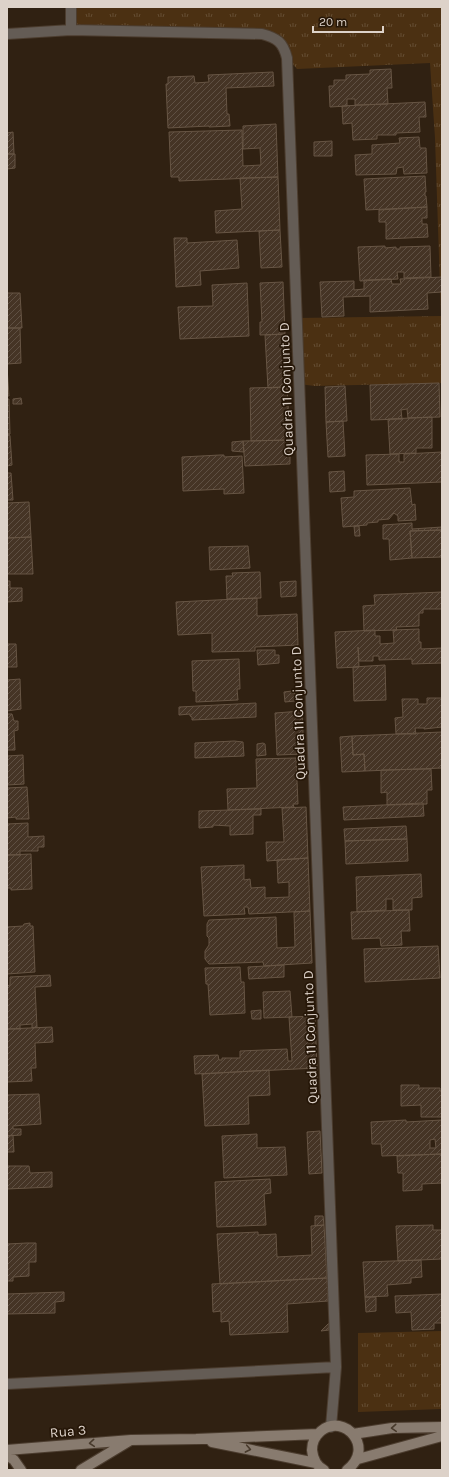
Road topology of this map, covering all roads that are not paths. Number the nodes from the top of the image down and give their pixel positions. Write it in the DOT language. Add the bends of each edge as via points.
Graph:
graph roads {
  1 [pos="72,7"];
  2 [pos="71,30"];
  3 [pos="7,34"];
  4 [pos="336,1367"];
  5 [pos="7,1384"];
  6 [pos="331,1426"];
  7 [pos="442,1427"];
  8 [pos="318,1434"];
  9 [pos="353,1434"];
  10 [pos="442,1436"];
  11 [pos="196,1439"];
  12 [pos="131,1440"];
  13 [pos="7,1450"];
  14 [pos="7,1454"];
  15 [pos="316,1463"];
  16 [pos="353,1466"];
  17 [pos="21,1470"];
  18 [pos="81,1470"];
  19 [pos="324,1470"];
  1 -- 2 [label="street"];
  2 -- 3 [label="street"];
  2 -- 4 [label="street, Quadra 11 Conjunto D" via="262,34 272,36 280,42 287,58"];
  4 -- 5 [label="street"];
  4 -- 6 [label="street, Quadra 11 Conjunto D"];
  6 -- 8 [label="main road"];
  6 -- 9 [label="main road" via="344,1428"];
  7 -- 9 [label="main road, one-way" via="392,1428"];
  8 -- 11 [label="main road"];
  8 -- 15 [label="main road" via="312,1445"];
  9 -- 16 [label="main road" via="359,1450"];
  10 -- 16 [label="main road"];
  11 -- 12 [label="main road, Rua 3"];
  11 -- 15 [label="main road, one-way"];
  12 -- 13 [label="main road, Rua 3, one-way"];
  12 -- 18 [label="main road"];
  14 -- 17 [label="main road"];
  15 -- 19 [label="main road"];
}
